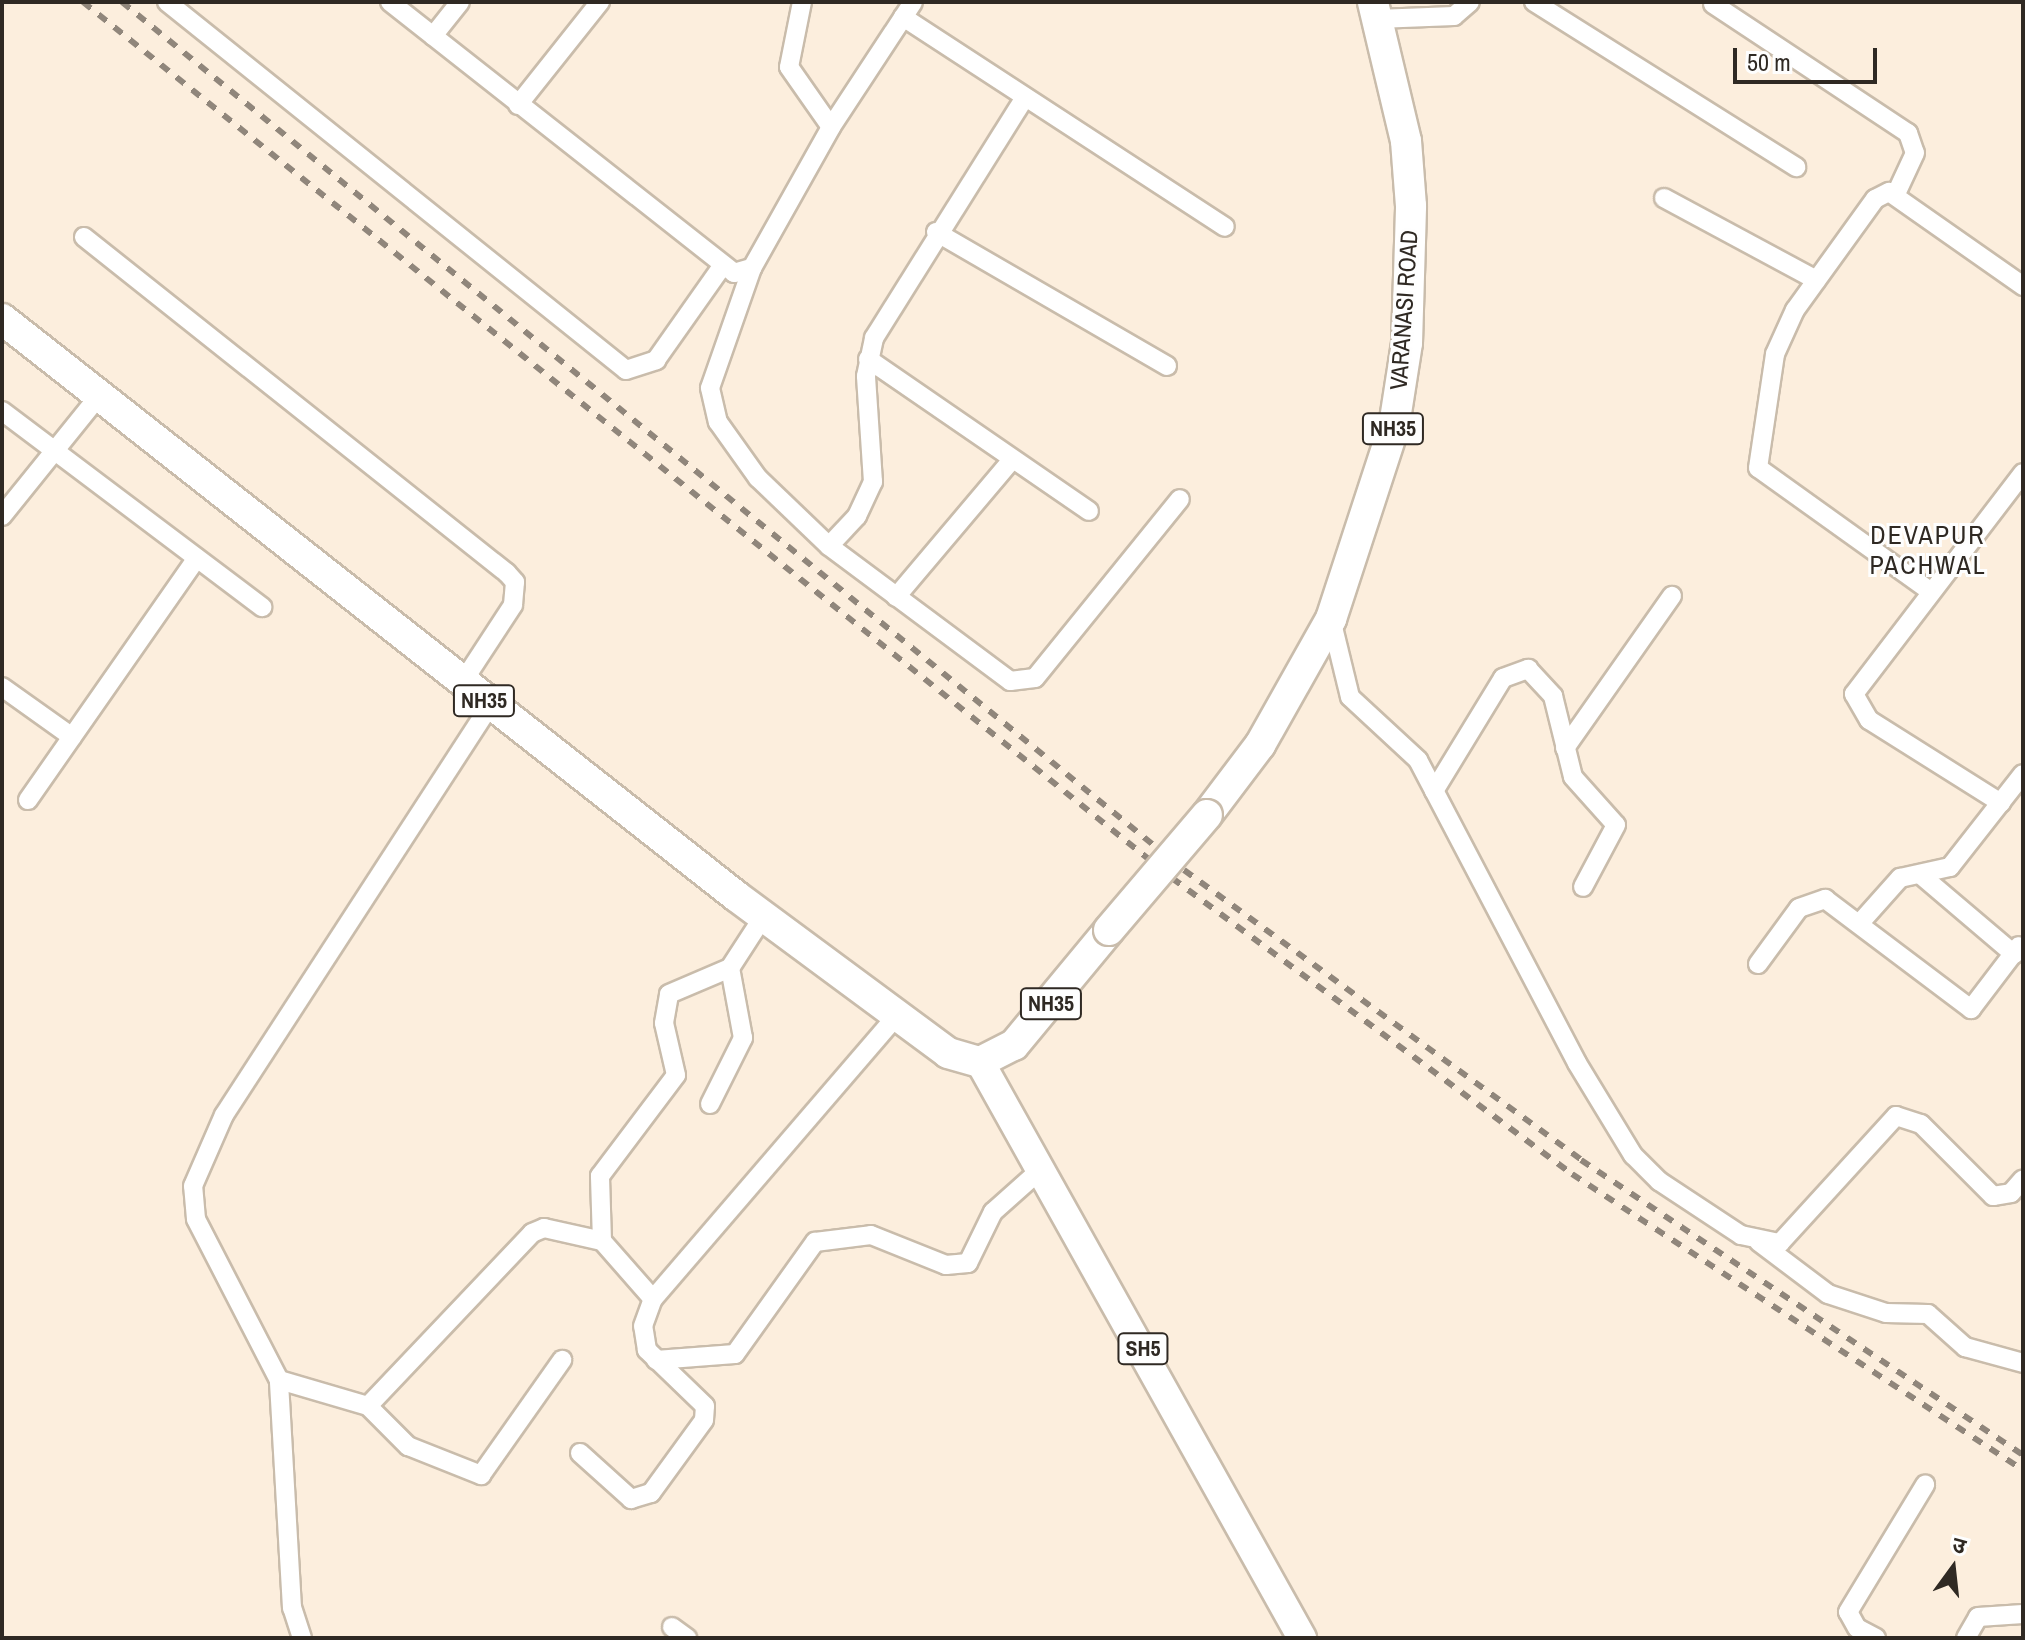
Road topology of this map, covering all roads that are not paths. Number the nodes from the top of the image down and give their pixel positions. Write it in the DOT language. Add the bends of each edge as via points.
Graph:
graph roads {
  1 [pos="167,2"];
  2 [pos="390,2"];
  3 [pos="460,2"];
  4 [pos="600,2"];
  5 [pos="802,2"];
  6 [pos="1470,2"];
  7 [pos="1534,2"];
  8 [pos="1713,4"];
  9 [pos="908,9"];
  10 [pos="1375,11"];
  11 [pos="433,36"];
  12 [pos="1025,97"];
  13 [pos="518,105"];
  14 [pos="831,127"];
  15 [pos="1796,167"];
  16 [pos="1896,194"];
  17 [pos="1664,198"];
  18 [pos="1225,227"];
  19 [pos="936,232"];
  20 [pos="84,237"];
  21 [pos="721,268"];
  22 [pos="752,268"];
  23 [pos="1816,280"];
  24 [pos="2023,286"];
  25 [pos="2,319"];
  26 [pos="868,359"];
  27 [pos="1167,366"];
  28 [pos="99,396"];
  29 [pos="2,411"];
  30 [pos="54,450"];
  31 [pos="1011,461"];
  32 [pos="2023,473"];
  33 [pos="1180,499"];
  34 [pos="1089,511"];
  35 [pos="2,516"];
  36 [pos="829,546"];
  37 [pos="197,558"];
  38 [pos="1930,591"];
  39 [pos="1672,596"];
  40 [pos="896,597"];
  41 [pos="262,607"];
  42 [pos="1331,619"];
  43 [pos="462,683"];
  44 [pos="2,687"];
  45 [pos="490,705"];
  46 [pos="72,737"];
  47 [pos="1565,748"];
  48 [pos="2023,774"];
  49 [pos="1434,791"];
  50 [pos="28,800"];
  51 [pos="2001,803"];
  52 [pos="1922,876"];
  53 [pos="1583,887"];
  54 [pos="763,917"];
  55 [pos="1859,924"];
  56 [pos="2020,948"];
  57 [pos="1758,964"];
  58 [pos="730,968"];
  59 [pos="897,1015"];
  60 [pos="980,1062"];
  61 [pos="710,1104"];
  62 [pos="1039,1171"];
  63 [pos="2023,1179"];
  64 [pos="602,1241"];
  65 [pos="1759,1242"];
  66 [pos="653,1299"];
  67 [pos="562,1360"];
  68 [pos="656,1360"];
  69 [pos="2023,1363"];
  70 [pos="279,1380"];
  71 [pos="368,1406"];
  72 [pos="580,1453"];
  73 [pos="1925,1485"];
  74 [pos="2023,1614"];
  75 [pos="302,1638"];
  76 [pos="1302,1638"];
  77 [pos="1876,1638"];
  78 [pos="1966,1638"];
  1 -- 21 [label="street" via="626,370 656,360"];
  2 -- 11 [label="street"];
  3 -- 11 [label="street"];
  4 -- 13 [label="street"];
  5 -- 14 [label="street" via="789,67"];
  6 -- 10 [label="street" via="1454,16"];
  7 -- 15 [label="street"];
  8 -- 16 [label="street" via="1908,133 1915,153"];
  9 -- 12 [label="street"];
  9 -- 14 [label="street"];
  10 -- 42 [label="highway, VARANASI ROAD / NH35" via="1406,141 1413,257 1407,343 1370,512"];
  11 -- 13 [label="street"];
  12 -- 18 [label="street"];
  12 -- 19 [label="street"];
  13 -- 21 [label="street"];
  14 -- 22 [label="street"];
  16 -- 23 [label="street" via="1875,199"];
  16 -- 24 [label="street"];
  17 -- 23 [label="street"];
  19 -- 26 [label="street"];
  19 -- 27 [label="street"];
  20 -- 43 [label="street" via="515,582 513,605"];
  21 -- 22 [label="street"];
  22 -- 36 [label="street" via="710,388 711,411 758,478"];
  23 -- 38 [label="street" via="1775,354 1758,468"];
  25 -- 28 [label="highway, NH35"];
  26 -- 31 [label="street"];
  26 -- 36 [label="street" via="873,482 857,516"];
  28 -- 30 [label="street"];
  28 -- 43 [label="highway, NH35"];
  29 -- 30 [label="street"];
  30 -- 35 [label="street"];
  30 -- 37 [label="street"];
  31 -- 34 [label="street"];
  31 -- 40 [label="street"];
  32 -- 38 [label="street"];
  33 -- 40 [label="street" via="1077,632 1024,683 992,671"];
  36 -- 40 [label="street"];
  37 -- 41 [label="street"];
  37 -- 46 [label="street"];
  38 -- 51 [label="street" via="1860,680 1858,709"];
  39 -- 47 [label="street"];
  42 -- 49 [label="street" via="1350,697 1412,752"];
  42 -- 60 [label="highway, VARANASI ROAD / NH35, bridge" via="1260,745 1207,815 1014,1045"];
  43 -- 45 [label="highway, NH35"];
  44 -- 46 [label="street"];
  45 -- 54 [label="highway, NH35"];
  45 -- 70 [label="street" via="203,1154 193,1186 196,1219"];
  46 -- 50 [label="street"];
  47 -- 49 [label="street" via="1548,686 1528,669 1512,670"];
  47 -- 53 [label="street" via="1579,787 1616,825"];
  48 -- 51 [label="street"];
  49 -- 65 [label="street" via="1495,918 1633,1155 1680,1196"];
  51 -- 52 [label="street" via="1950,867"];
  52 -- 55 [label="street" via="1900,878"];
  52 -- 56 [label="street"];
  54 -- 58 [label="street"];
  54 -- 59 [label="highway, NH35"];
  55 -- 56 [label="street" via="1971,1009"];
  55 -- 57 [label="street" via="1825,899 1811,901"];
  58 -- 61 [label="street" via="743,1038"];
  58 -- 64 [label="street" via="669,994 664,1023 676,1075 604,1165 597,1191"];
  59 -- 60 [label="highway, NH35" via="948,1053"];
  59 -- 66 [label="street"];
  60 -- 62 [label="main road, SH5"];
  62 -- 68 [label="street" via="993,1212 968,1263 946,1265 871,1235 815,1242 735,1354"];
  62 -- 76 [label="main road, SH5"];
  63 -- 65 [label="street" via="2011,1193 1993,1196 1921,1124 1896,1116 1790,1238"];
  64 -- 66 [label="street"];
  64 -- 71 [label="street" via="544,1228 532,1233"];
  65 -- 69 [label="street" via="1828,1294 1886,1313 1928,1314 1965,1347"];
  66 -- 68 [label="street" via="643,1341"];
  67 -- 71 [label="street" via="481,1475 408,1446"];
  68 -- 72 [label="street" via="705,1406 704,1420 651,1493 631,1499"];
  70 -- 71 [label="street"];
  70 -- 75 [label="street" via="292,1608"];
  73 -- 77 [label="street" via="1848,1612"];
  74 -- 78 [label="street" via="1978,1617"];
}
